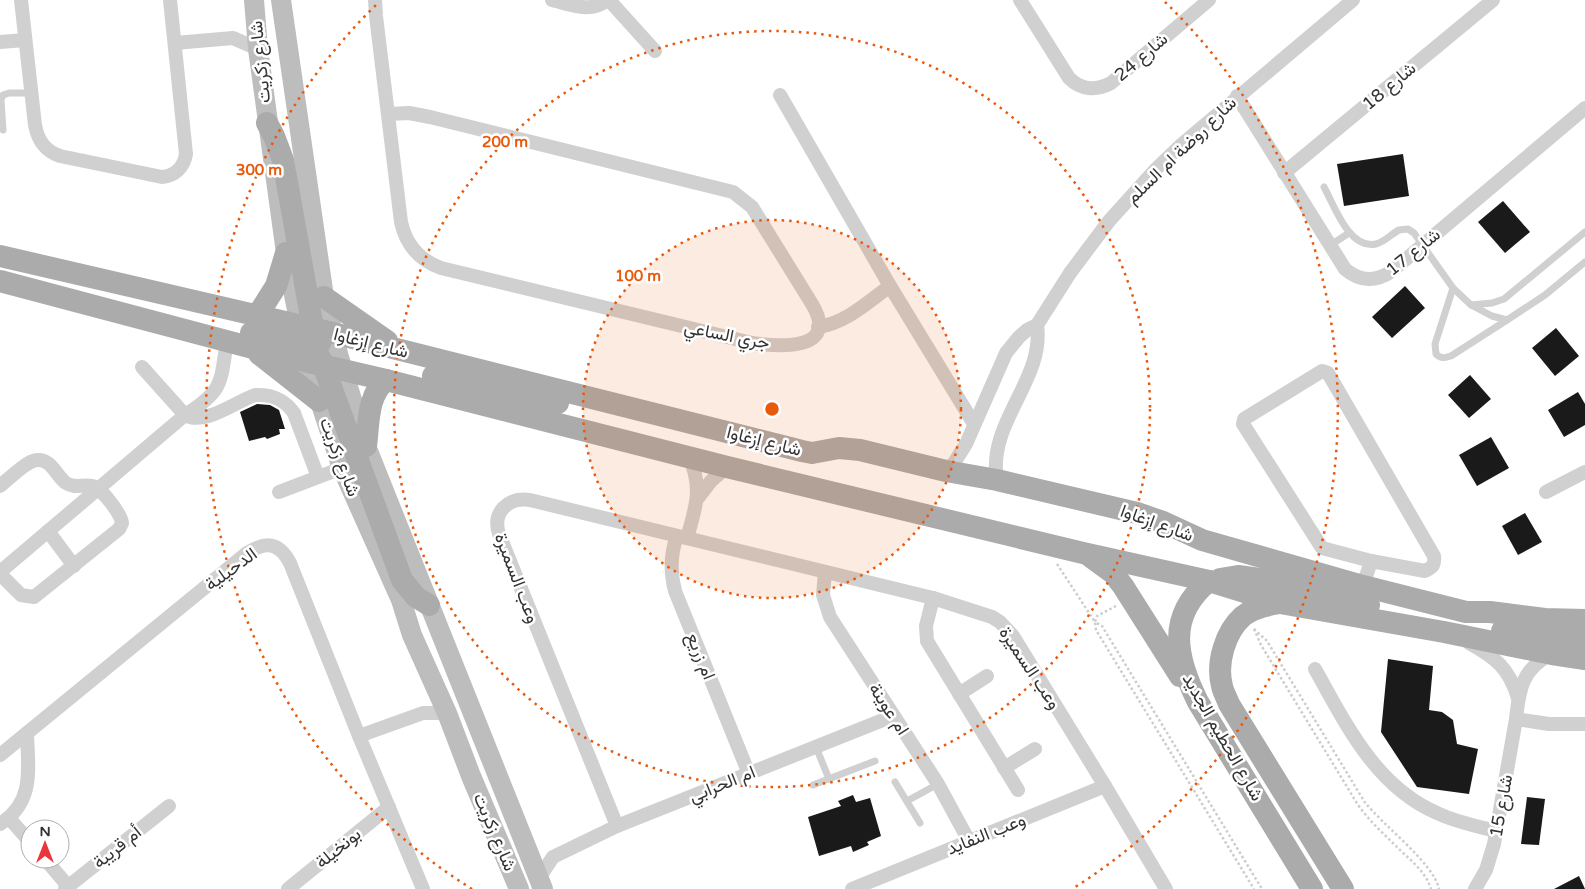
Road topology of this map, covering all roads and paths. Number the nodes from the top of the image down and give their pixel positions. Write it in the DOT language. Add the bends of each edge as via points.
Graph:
graph roads {
  1 [pos="21,0"];
  2 [pos="170,0"];
  3 [pos="254,0"];
  4 [pos="375,0"];
  5 [pos="552,0"];
  6 [pos="608,0"];
  7 [pos="1020,0"];
  8 [pos="1209,0"];
  9 [pos="1353,0"];
  10 [pos="1493,0"];
  11 [pos="283,5"];
  12 [pos="1190,6"];
  13 [pos="256,21"];
  14 [pos="233,38"];
  15 [pos="25,40"];
  16 [pos="0,42"];
  17 [pos="175,44"];
  18 [pos="258,49"];
  19 [pos="656,50"];
  20 [pos="32,93"];
  21 [pos="780,95"];
  22 [pos="1237,96"];
  23 [pos="1585,108"];
  24 [pos="388,114"];
  25 [pos="267,123"];
  26 [pos="3,130"];
  27 [pos="1284,173"];
  28 [pos="1324,187"];
  29 [pos="1585,232"];
  30 [pos="1349,233"];
  31 [pos="1423,244"];
  32 [pos="1329,246"];
  33 [pos="286,253"];
  34 [pos="0,256"];
  35 [pos="1585,262"];
  36 [pos="0,281"];
  37 [pos="890,286"];
  38 [pos="1452,288"];
  39 [pos="324,296"];
  40 [pos="1471,304"];
  41 [pos="257,316"];
  42 [pos="1508,320"];
  43 [pos="155,322"];
  44 [pos="1037,325"];
  45 [pos="818,327"];
  46 [pos="227,341"];
  47 [pos="251,348"];
  48 [pos="319,348"];
  49 [pos="398,349"];
  50 [pos="142,367"];
  51 [pos="386,380"];
  52 [pos="598,400"];
  53 [pos="319,401"];
  54 [pos="186,414"];
  55 [pos="974,424"];
  56 [pos="366,446"];
  57 [pos="689,457"];
  58 [pos="727,467"];
  59 [pos="342,468"];
  60 [pos="946,471"];
  61 [pos="1585,472"];
  62 [pos="318,478"];
  63 [pos="997,480"];
  64 [pos="0,486"];
  65 [pos="99,487"];
  66 [pos="279,492"];
  67 [pos="1546,492"];
  68 [pos="698,498"];
  69 [pos="48,531"];
  70 [pos="682,537"];
  71 [pos="1042,542"];
  72 [pos="1083,553"];
  73 [pos="1371,561"];
  74 [pos="1386,564"];
  75 [pos="74,566"];
  76 [pos="825,572"];
  77 [pos="0,573"];
  78 [pos="1209,581"];
  79 [pos="1370,588"];
  80 [pos="933,598"];
  81 [pos="1123,602"];
  82 [pos="1280,603"];
  83 [pos="428,605"];
  84 [pos="1585,608"];
  85 [pos="1466,612"];
  86 [pos="1545,619"];
  87 [pos="1585,620"];
  88 [pos="1095,622"];
  89 [pos="1449,633"];
  90 [pos="1585,639"];
  91 [pos="1552,654"];
  92 [pos="1585,660"];
  93 [pos="1315,669"];
  94 [pos="987,676"];
  95 [pos="959,694"];
  96 [pos="1518,698"];
  97 [pos="1198,702"];
  98 [pos="443,706"];
  99 [pos="893,716"];
  100 [pos="1516,719"];
  101 [pos="1585,724"];
  102 [pos="27,733"];
  103 [pos="359,736"];
  104 [pos="816,747"];
  105 [pos="1035,749"];
  106 [pos="0,755"];
  107 [pos="875,761"];
  108 [pos="1004,768"];
  109 [pos="749,774"];
  110 [pos="829,779"];
  111 [pos="895,782"];
  112 [pos="938,784"];
  113 [pos="813,785"];
  114 [pos="1105,786"];
  115 [pos="1018,790"];
  116 [pos="907,801"];
  117 [pos="168,806"];
  118 [pos="389,807"];
  119 [pos="5,821"];
  120 [pos="920,823"];
  121 [pos="617,826"];
  122 [pos="1496,831"];
  123 [pos="20,834"];
  124 [pos="969,841"];
  125 [pos="528,851"];
  126 [pos="553,857"];
  127 [pos="52,869"];
  128 [pos="541,883"];
  129 [pos="868,886"];
  130 [pos="66,888"];
  131 [pos="288,889"];
  132 [pos="423,889"];
  133 [pos="519,889"];
  134 [pos="852,889"];
  135 [pos="1166,889"];
  136 [pos="1254,889"];
  137 [pos="1262,889"];
  138 [pos="1312,889"];
  139 [pos="1343,889"];
  140 [pos="1432,889"];
  141 [pos="1439,889"];
  142 [pos="1475,889"];
  1 -- 15 [label="street"];
  2 -- 17 [label="street"];
  3 -- 13 [label="main road, شارع زكريت"];
  4 -- 24 [label="street, جري الساعي"];
  5 -- 6 [label="street" via="585,8"];
  6 -- 19 [label="street"];
  7 -- 12 [label="street, شارع 24" via="1069,78 1079,86 1092,89 1111,83"];
  8 -- 12 [label="street, شارع 24"];
  9 -- 22 [label="street, شارع روضة ام السلم"];
  10 -- 27 [label="street, شارع 18"];
  11 -- 39 [label="main road, شارع زكريت"];
  13 -- 14 [label="street"];
  13 -- 18 [label="main road, شارع زكريت"];
  14 -- 17 [label="street"];
  14 -- 18 [label="street"];
  15 -- 16 [label="street"];
  15 -- 20 [label="street"];
  17 -- 20 [label="street" via="186,154 180,168 167,176 156,177 49,151 36,131"];
  18 -- 25 [label="main road, شارع زكريت"];
  20 -- 26 [label="lane" via="3,95"];
  21 -- 37 [label="street"];
  22 -- 27 [label="street, شارع 17"];
  22 -- 44 [label="street, شارع روضة ام السلم" via="1132,194 1084,253"];
  23 -- 31 [label="street, شارع 17"];
  24 -- 45 [label="street" via="425,116 733,192 757,214 816,310"];
  24 -- 45 [label="street, جري الساعي" via="403,231 411,248 433,265 752,343 800,345 813,337"];
  25 -- 33 [label="main road, شارع زكريت"];
  25 -- 48 [label="main road" via="283,160"];
  27 -- 32 [label="street, شارع 17"];
  28 -- 30 [label="lane"];
  29 -- 40 [label="lane" via="1504,299"];
  30 -- 31 [label="lane" via="1358,241 1369,244 1408,229"];
  30 -- 32 [label="lane"];
  31 -- 32 [label="street, شارع 17" via="1392,271 1371,280 1350,274"];
  31 -- 38 [label="lane"];
  33 -- 41 [label="main road" via="276,286"];
  33 -- 48 [label="main road, شارع زكريت"];
  34 -- 41 [label="main road, شارع إزغاوا"];
  35 -- 42 [label="lane"];
  36 -- 43 [label="main road, شارع إزغاوا"];
  37 -- 45 [label="street" via="844,319"];
  37 -- 55 [label="street"];
  38 -- 40 [label="lane"];
  38 -- 42 [label="lane" via="1435,344 1436,354 1440,357 1451,356"];
  39 -- 48 [label="main road, شارع زكريت"];
  39 -- 49 [label="main road"];
  40 -- 42 [label="lane" via="1492,316"];
  41 -- 48 [label="main road, شارع إزغاوا"];
  43 -- 46 [label="main road, شارع إزغاوا"];
  43 -- 48 [label="main road" via="188,319"];
  44 -- 55 [label="street, شارع روضة ام السلم" via="1019,337 1006,353"];
  44 -- 63 [label="street" via="1039,337 1035,356 996,450"];
  46 -- 47 [label="main road, شارع إزغاوا"];
  46 -- 54 [label="street" via="217,388 208,399"];
  47 -- 48 [label="main road, شارع إزغاوا"];
  47 -- 53 [label="main road"];
  48 -- 49 [label="main road, شارع إزغاوا"];
  48 -- 51 [label="main road, شارع إزغاوا"];
  48 -- 52 [label="main road" via="549,403"];
  48 -- 53 [label="main road, شارع زكريت"];
  48 -- 56 [label="main road, شارع زكريت"];
  48 -- 83 [label="main road" via="402,580 416,597"];
  49 -- 52 [label="main road, شارع إزغاوا"];
  50 -- 54 [label="street"];
  51 -- 56 [label="main road" via="372,399"];
  51 -- 57 [label="main road, شارع إزغاوا"];
  52 -- 60 [label="main road, شارع إزغاوا" via="807,452 850,448"];
  53 -- 59 [label="main road, شارع زكريت"];
  54 -- 62 [label="street" via="193,418 206,417 255,395 278,398 294,413"];
  54 -- 65 [label="street"];
  55 -- 60 [label="street, شارع روضة ام السلم" via="960,454"];
  56 -- 83 [label="main road, شارع زكريت"];
  57 -- 58 [label="main road, شارع إزغاوا"];
  57 -- 68 [label="street" via="697,481"];
  58 -- 68 [label="street"];
  58 -- 71 [label="main road, شارع إزغاوا"];
  59 -- 62 [label="street"];
  59 -- 98 [label="main road, شارع زكريت" via="401,600 412,635"];
  60 -- 63 [label="main road, شارع إزغاوا"];
  61 -- 67 [label="street"];
  62 -- 66 [label="street"];
  63 -- 79 [label="main road, شارع إزغاوا" via="1138,513 1192,537"];
  64 -- 65 [label="street" via="37,460 50,464 67,484"];
  65 -- 69 [label="street"];
  65 -- 75 [label="street" via="120,516 121,526"];
  68 -- 70 [label="street"];
  69 -- 75 [label="street"];
  69 -- 77 [label="street"];
  70 -- 76 [label="street, وعب السميرة"];
  70 -- 109 [label="street, ام زريع" via="671,557 675,592"];
  70 -- 121 [label="street, وعب السميرة" via="523,499 503,507 497,520 499,534"];
  71 -- 72 [label="main road, شارع إزغاوا"];
  71 -- 88 [label="path"];
  72 -- 78 [label="main road, شارع إزغاوا"];
  72 -- 97 [label="main road" via="1097,560 1123,586"];
  73 -- 74 [label="street"];
  73 -- 74 [label="street" via="1319,546 1242,421 1322,372 1328,373 1434,556 1432,568 1425,571"];
  73 -- 79 [label="street"];
  74 -- 79 [label="street"];
  75 -- 77 [label="street" via="34,597 21,595"];
  76 -- 80 [label="street, وعب السميرة"];
  76 -- 99 [label="street, ام عوينة" via="823,595 827,610"];
  78 -- 82 [label="main road, شارع إزغاوا"];
  78 -- 85 [label="main road" via="1252,577 1382,608 1426,613"];
  78 -- 97 [label="main road, شارع الحطيم الجديد" via="1186,607 1178,637 1183,668"];
  79 -- 85 [label="main road, شارع إزغاوا"];
  80 -- 95 [label="street" via="926,626 927,641"];
  80 -- 114 [label="street, وعب السميرة" via="983,613 1007,629"];
  81 -- 88 [label="path" via="1097,616"];
  82 -- 89 [label="main road, شارع إزغاوا"];
  82 -- 139 [label="main road, شارع الحطيم الجديد" via="1254,609 1237,622 1222,651 1222,685 1229,704"];
  83 -- 125 [label="main road, شارع زكريت"];
  84 -- 86 [label="main road"];
  85 -- 86 [label="main road, شارع إزغاوا"];
  86 -- 87 [label="main road, شارع إزغاوا"];
  88 -- 136 [label="path" via="1096,630"];
  88 -- 137 [label="path" via="1102,626"];
  89 -- 90 [label="main road" via="1500,631"];
  89 -- 91 [label="main road, شارع إزغاوا"];
  89 -- 96 [label="street, شارع 15" via="1497,661 1510,678"];
  91 -- 92 [label="main road, شارع إزغاوا"];
  91 -- 96 [label="street, شارع 15" via="1531,668"];
  93 -- 122 [label="street" via="1363,750 1392,783 1410,799 1436,813"];
  94 -- 95 [label="street"];
  95 -- 108 [label="street"];
  96 -- 100 [label="street, شارع 15"];
  97 -- 138 [label="main road, شارع الحطيم الجديد"];
  98 -- 103 [label="street"];
  98 -- 133 [label="main road, شارع زكريت"];
  99 -- 104 [label="street, ام الحرابي"];
  99 -- 112 [label="street, ام عوينة"];
  100 -- 101 [label="street" via="1549,724"];
  100 -- 122 [label="street, شارع 15"];
  102 -- 103 [label="street, الدحيلية" via="247,553 268,545 278,547 290,563"];
  102 -- 106 [label="street, الدحيلية"];
  102 -- 119 [label="street" via="26,790 20,805"];
  103 -- 118 [label="street, الدحيلية"];
  104 -- 109 [label="street, ام الحرابي"];
  104 -- 110 [label="lane"];
  105 -- 108 [label="street"];
  107 -- 110 [label="lane"];
  108 -- 115 [label="street"];
  109 -- 121 [label="street, ام الحرابي"];
  110 -- 113 [label="lane"];
  111 -- 116 [label="lane"];
  112 -- 116 [label="lane"];
  112 -- 124 [label="street, ام عوينة"];
  114 -- 124 [label="street, وعب النفايد"];
  114 -- 135 [label="street, وعب السميرة"];
  116 -- 120 [label="lane"];
  117 -- 130 [label="street, أم قريبة"];
  118 -- 131 [label="street, بونخيلة"];
  118 -- 132 [label="street, الدحيلية"];
  119 -- 123 [label="street"];
  121 -- 126 [label="street, ام الحرابي"];
  122 -- 142 [label="street, شارع 15" via="1491,857"];
  124 -- 129 [label="street, وعب النفايد"];
  125 -- 126 [label="street"];
  125 -- 128 [label="main road, شارع زكريت"];
  126 -- 128 [label="street"];
  127 -- 130 [label="street"];
  129 -- 134 [label="street, وعب النفايد"];
  140 -- 141 [label="path" via="1421,871 1358,806 1253,628 1267,641 1364,801 1432,871"];
}
